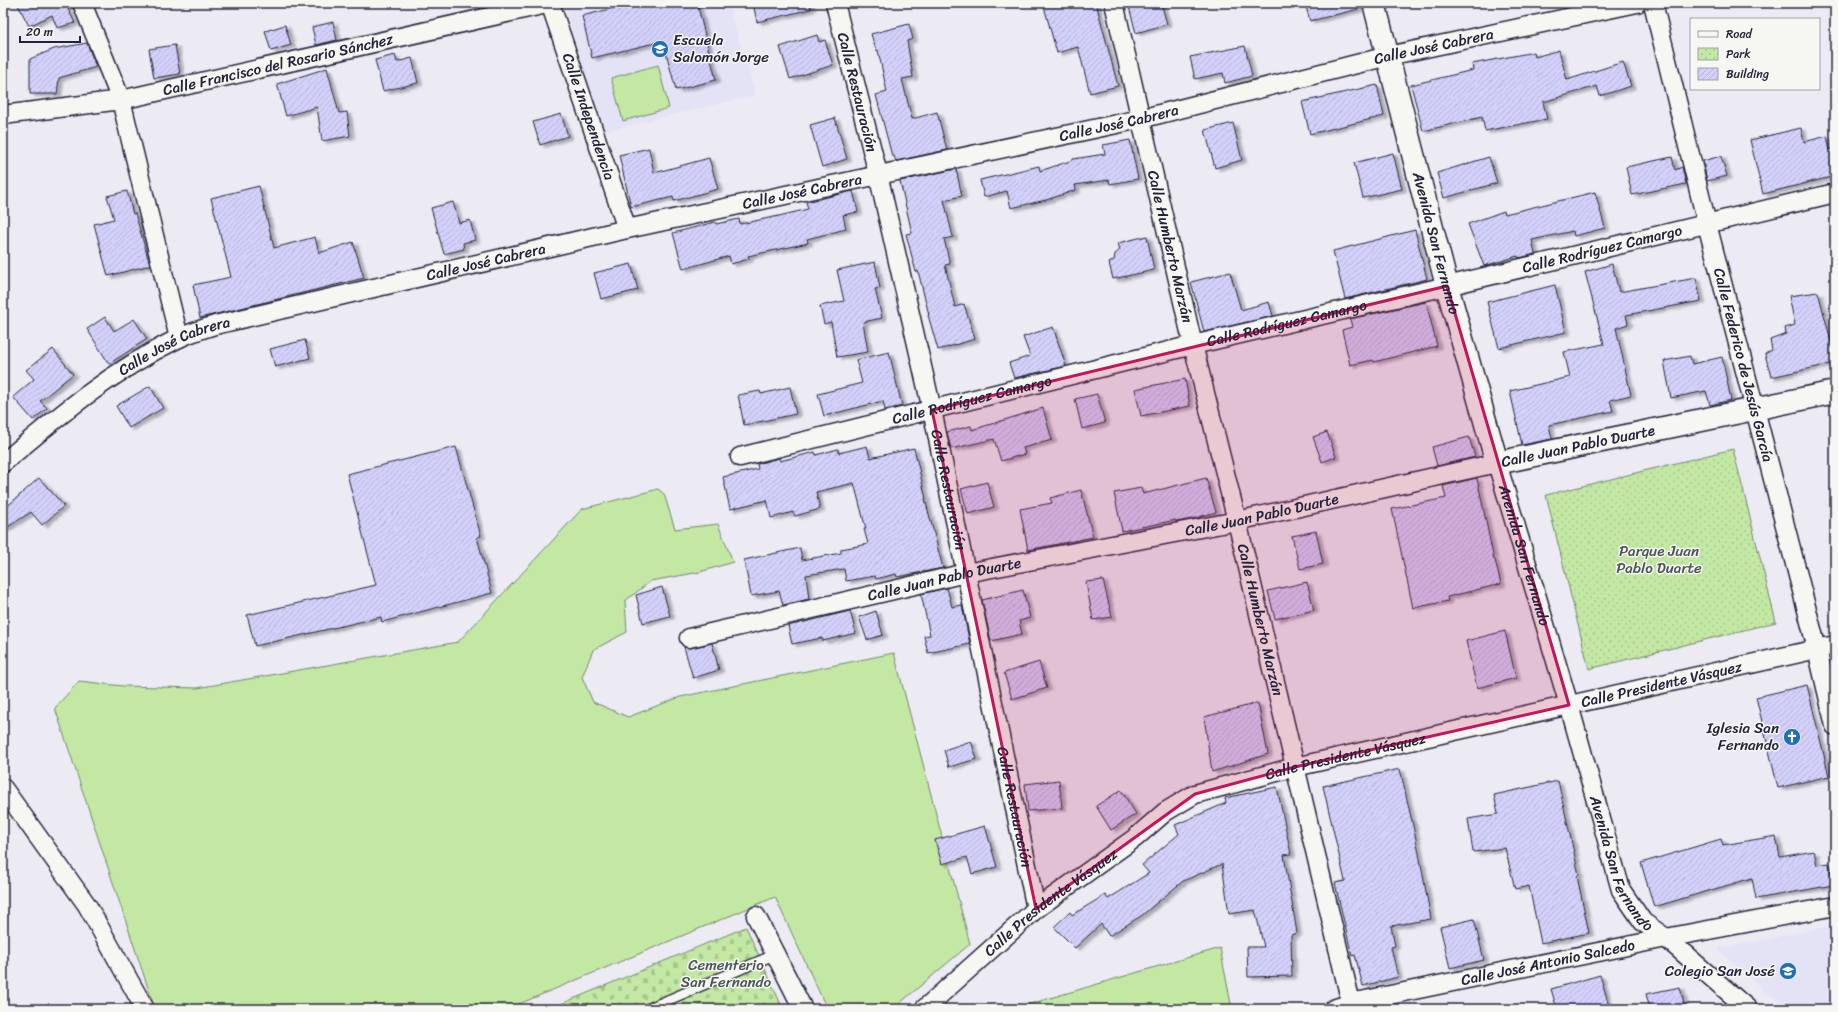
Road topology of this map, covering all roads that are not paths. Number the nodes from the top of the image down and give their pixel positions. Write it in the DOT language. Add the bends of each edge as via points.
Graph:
graph roads {
  1 [pos="82,3"];
  2 [pos="551,3"];
  3 [pos="835,3"];
  4 [pos="1114,3"];
  5 [pos="1374,3"];
  6 [pos="1637,3"];
  7 [pos="1652,3"];
  8 [pos="1388,56"];
  9 [pos="121,100"];
  10 [pos="3,115"];
  11 [pos="1140,119"];
  12 [pos="878,174"];
  13 [pos="1835,193"];
  14 [pos="1707,224"];
  15 [pos="627,229"];
  16 [pos="1447,286"];
  17 [pos="179,338"];
  18 [pos="1193,345"];
  19 [pos="1835,392"];
  20 [pos="932,410"];
  21 [pos="1755,410"];
  22 [pos="740,457"];
  23 [pos="3,462"];
  24 [pos="1497,463"];
  25 [pos="1237,521"];
  26 [pos="966,573"];
  27 [pos="689,638"];
  28 [pos="1835,645"];
  29 [pos="1817,649"];
  30 [pos="1570,704"];
  31 [pos="1835,726"];
  32 [pos="1295,767"];
  33 [pos="3,788"];
  34 [pos="1835,906"];
  35 [pos="1036,909"];
  36 [pos="756,916"];
  37 [pos="1666,938"];
  38 [pos="776,954"];
  39 [pos="1351,1003"];
  40 [pos="145,1009"];
  41 [pos="647,1009"];
  42 [pos="803,1009"];
  43 [pos="924,1009"];
  44 [pos="1333,1009"];
  45 [pos="1748,1009"];
  1 -- 9 [label="street"];
  2 -- 9 [label="street, Calle Francisco del Rosario Sánchez"];
  2 -- 15 [label="street, Calle Independencia"];
  3 -- 12 [label="street, Calle Restauración"];
  4 -- 11 [label="street, Calle Humberto Marzán"];
  5 -- 8 [label="street, Avenida San Fernando"];
  6 -- 8 [label="street, Calle José Cabrera"];
  7 -- 14 [label="street, Calle Federico de Jesús García"];
  8 -- 11 [label="street, Calle José Cabrera"];
  8 -- 16 [label="street, Avenida San Fernando"];
  9 -- 10 [label="street, Calle Francisco del Rosario Sánchez"];
  9 -- 17 [label="street"];
  11 -- 12 [label="street, Calle José Cabrera"];
  11 -- 18 [label="street, Calle Humberto Marzán"];
  12 -- 15 [label="street, Calle José Cabrera"];
  12 -- 20 [label="street, Calle Restauración"];
  13 -- 14 [label="street, Calle Rodríguez Camargo"];
  14 -- 16 [label="street, Calle Rodríguez Camargo"];
  14 -- 21 [label="street, Calle Federico de Jesús García"];
  15 -- 17 [label="street, Calle José Cabrera" via="214,325"];
  16 -- 18 [label="street, Calle Rodríguez Camargo"];
  16 -- 24 [label="street, Avenida San Fernando"];
  17 -- 23 [label="street, Calle José Cabrera" via="137,360 71,405"];
  18 -- 20 [label="street, Calle Rodríguez Camargo"];
  18 -- 25 [label="street, Calle Humberto Marzán"];
  19 -- 21 [label="street, Calle Juan Pablo Duarte"];
  20 -- 22 [label="street, Calle Rodríguez Camargo"];
  20 -- 26 [label="street, Calle Restauración"];
  21 -- 24 [label="street, Calle Juan Pablo Duarte"];
  21 -- 29 [label="street, Calle Federico de Jesús García"];
  24 -- 25 [label="street, Calle Juan Pablo Duarte"];
  24 -- 30 [label="street, Avenida San Fernando"];
  25 -- 26 [label="street, Calle Juan Pablo Duarte"];
  25 -- 32 [label="street, Calle Humberto Marzán"];
  26 -- 27 [label="street, Calle Juan Pablo Duarte"];
  26 -- 35 [label="street, Calle Restauración"];
  28 -- 29 [label="street, Calle Presidente Vásquez"];
  29 -- 30 [label="street, Calle Presidente Vásquez"];
  29 -- 31 [label="street, Calle Federico de Jesús García"];
  30 -- 32 [label="street, Calle Presidente Vásquez"];
  30 -- 37 [label="street, Avenida San Fernando" via="1621,890 1643,922"];
  32 -- 35 [label="street, Calle Presidente Vásquez" via="1195,794 1165,812 1135,838"];
  32 -- 39 [label="street, Calle Humberto Marzán"];
  33 -- 40 [label="street" via="87,905"];
  34 -- 37 [label="street, Calle José Antonio Salcedo"];
  35 -- 43 [label="street, Calle Presidente Vásquez"];
  36 -- 38 [label="street"];
  37 -- 39 [label="street, Calle José Antonio Salcedo"];
  37 -- 45 [label="street, Avenida San Fernando"];
  38 -- 41 [label="lane"];
  38 -- 42 [label="street"];
  39 -- 44 [label="street, Calle José Antonio Salcedo"];
}
